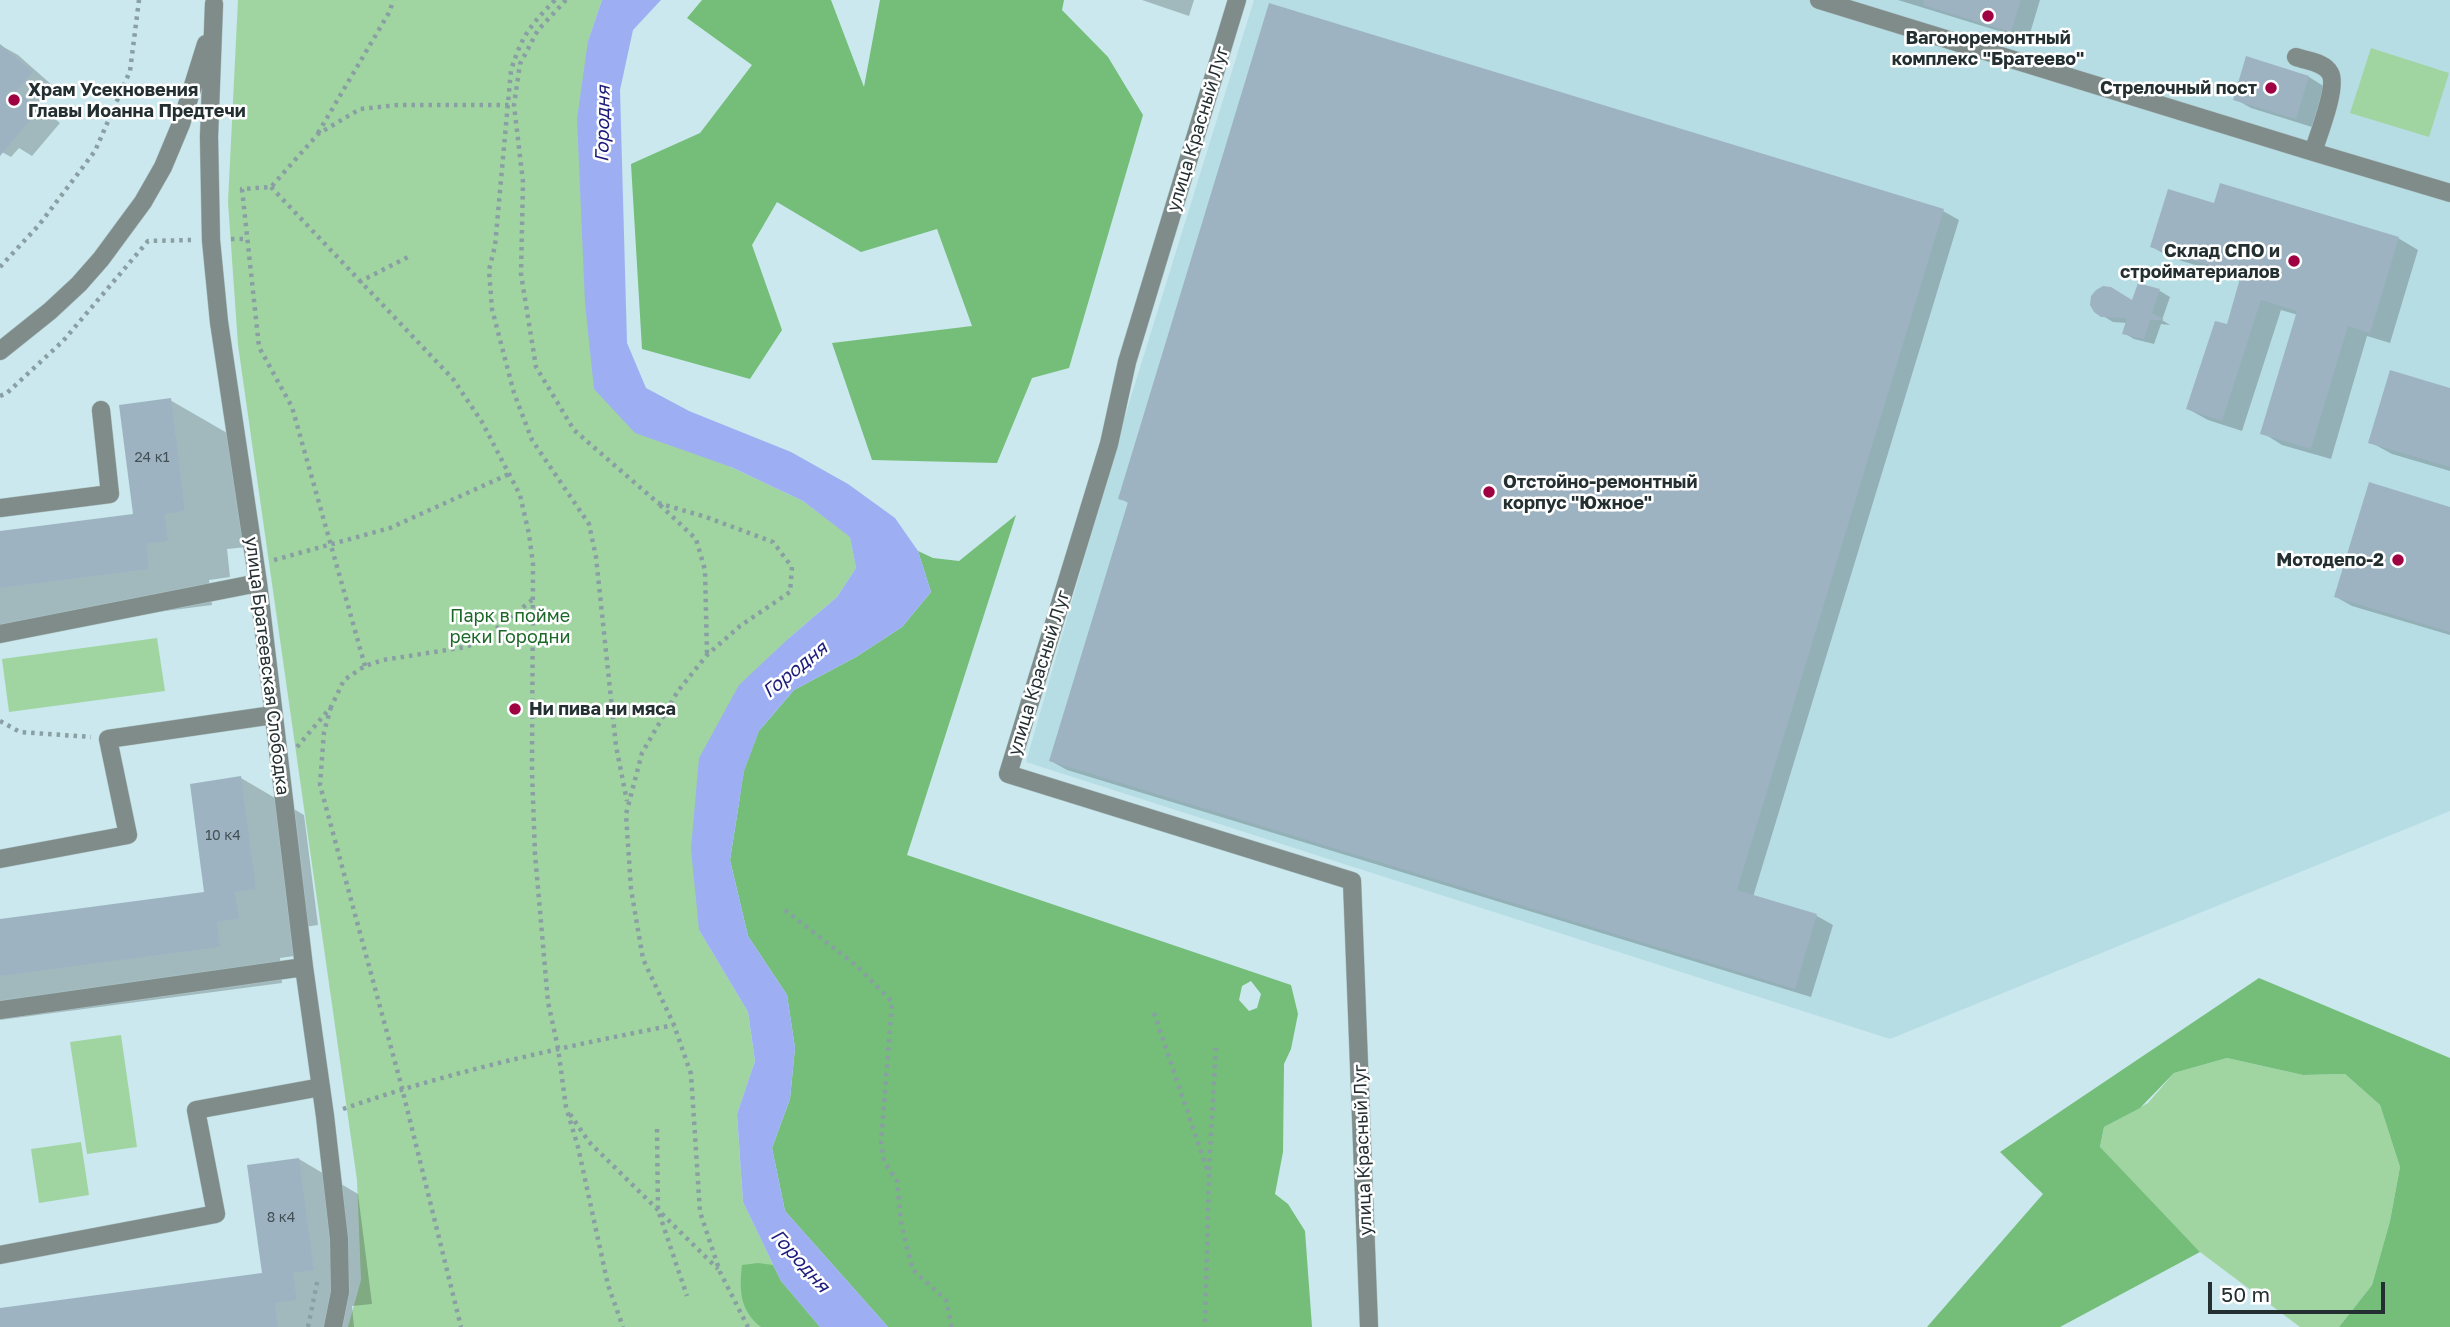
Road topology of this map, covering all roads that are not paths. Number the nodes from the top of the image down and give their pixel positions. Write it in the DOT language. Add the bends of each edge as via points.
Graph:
graph roads {
  1 [pos="1237,0"];
  2 [pos="1819,0"];
  3 [pos="214,2"];
  4 [pos="2296,57"];
  5 [pos="2313,152"];
  6 [pos="2450,193"];
  7 [pos="0,351"];
  8 [pos="101,410"];
  9 [pos="0,508"];
  10 [pos="257,574"];
  11 [pos="0,634"];
  12 [pos="273,715"];
  13 [pos="0,859"];
  14 [pos="304,967"];
  15 [pos="0,1010"];
  16 [pos="321,1087"];
  17 [pos="0,1255"];
  18 [pos="333,1327"];
  19 [pos="1369,1327"];
  1 -- 19 [label="street, улица Красный Луг" via="1126,362 1109,444 1009,774 1352,881"];
  2 -- 5 [label="street"];
  3 -- 7 [label="street" via="205,50 181,124 143,202 79,284"];
  3 -- 10 [label="street, улица Братеевская Слободка" via="211,240"];
  4 -- 5 [label="street" via="2322,65 2331,74 2333,86"];
  5 -- 6 [label="street"];
  8 -- 9 [label="street" via="110,494"];
  10 -- 11 [label="street"];
  10 -- 12 [label="street, улица Братеевская Слободка"];
  12 -- 13 [label="street" via="108,739 128,835"];
  12 -- 14 [label="street, улица Братеевская Слободка"];
  14 -- 15 [label="street"];
  14 -- 16 [label="street, улица Братеевская Слободка"];
  16 -- 17 [label="street" via="196,1110 216,1214"];
  16 -- 18 [label="street, улица Братеевская Слободка" via="339,1239 340,1292"];
}
